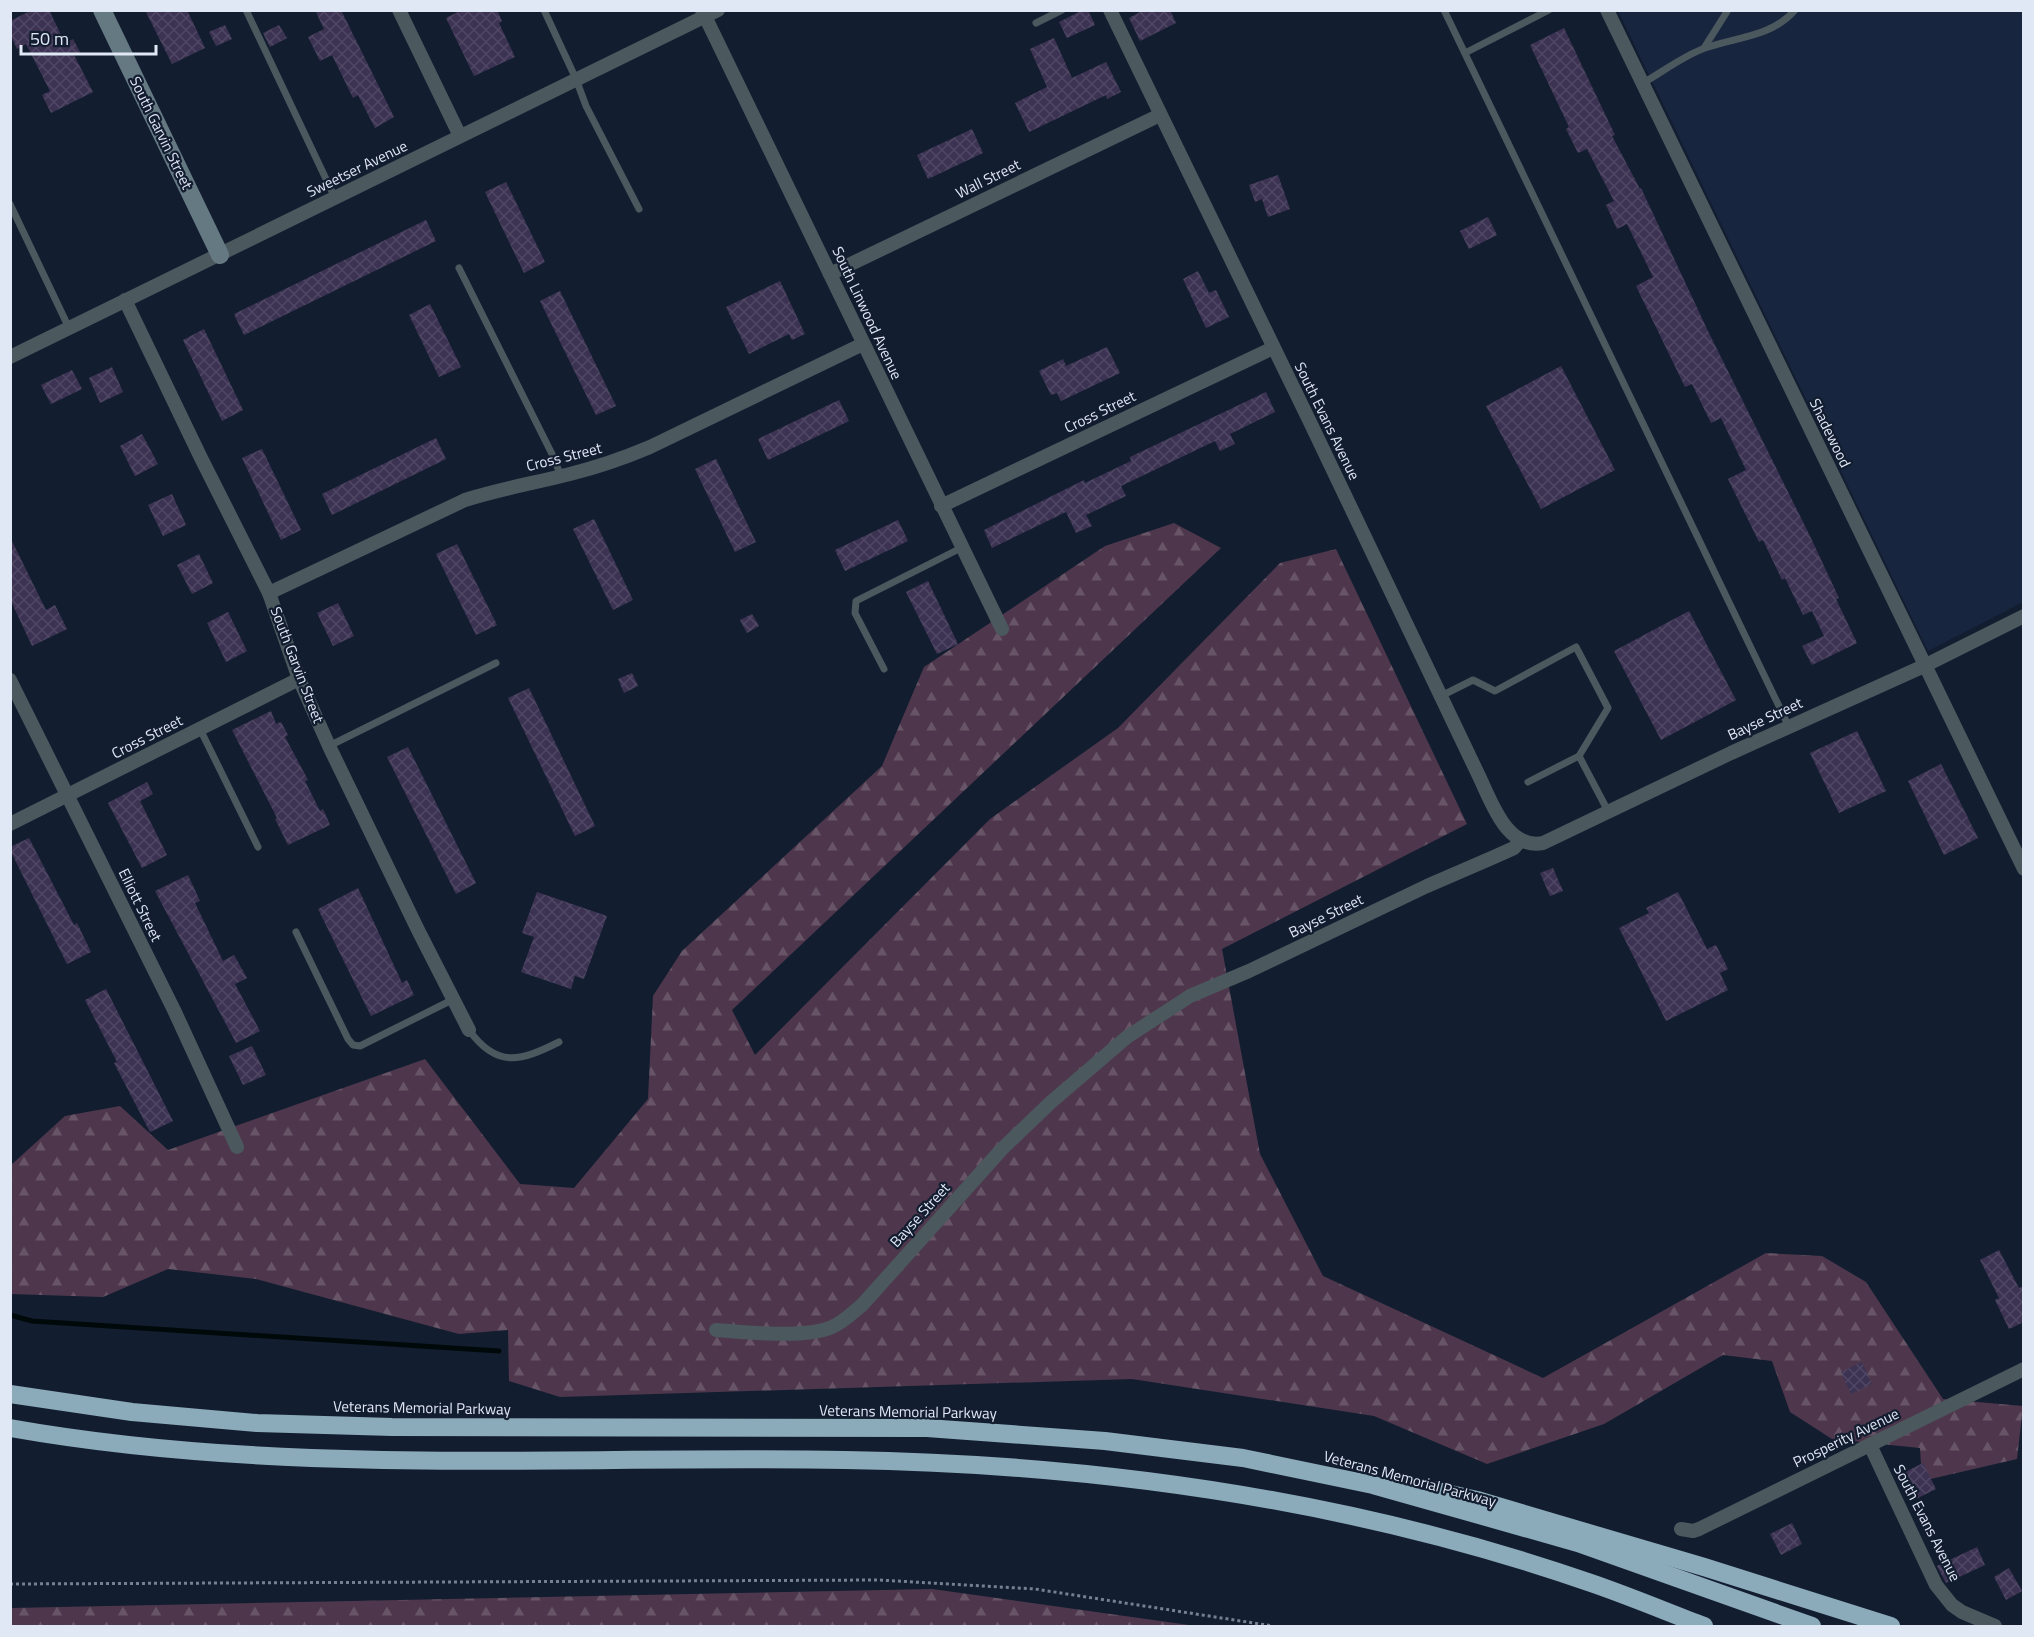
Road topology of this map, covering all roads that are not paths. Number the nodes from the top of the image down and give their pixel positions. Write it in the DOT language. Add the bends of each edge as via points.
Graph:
graph roads {
  1 [pos="102,10"];
  2 [pos="246,10"];
  3 [pos="399,10"];
  4 [pos="544,10"];
  5 [pos="1062,10"];
  6 [pos="1110,10"];
  7 [pos="1444,10"];
  8 [pos="1549,10"];
  9 [pos="1607,10"];
  10 [pos="1728,10"];
  11 [pos="1795,10"];
  12 [pos="709,13"];
  13 [pos="1036,23"];
  14 [pos="1704,48"];
  15 [pos="1465,53"];
  16 [pos="576,79"];
  17 [pos="1643,83"];
  18 [pos="1160,115"];
  19 [pos="460,136"];
  20 [pos="335,198"];
  21 [pos="10,204"];
  22 [pos="639,209"];
  23 [pos="220,255"];
  24 [pos="459,268"];
  25 [pos="830,274"];
  26 [pos="125,300"];
  27 [pos="69,328"];
  28 [pos="863,344"];
  29 [pos="1273,348"];
  30 [pos="10,357"];
  31 [pos="561,476"];
  32 [pos="941,506"];
  33 [pos="961,548"];
  34 [pos="269,592"];
  35 [pos="2024,616"];
  36 [pos="1002,629"];
  37 [pos="496,663"];
  38 [pos="1924,666"];
  39 [pos="884,669"];
  40 [pos="299,679"];
  41 [pos="10,680"];
  42 [pos="1441,696"];
  43 [pos="1789,727"];
  44 [pos="200,729"];
  45 [pos="329,746"];
  46 [pos="1579,756"];
  47 [pos="1528,782"];
  48 [pos="68,796"];
  49 [pos="1609,813"];
  50 [pos="10,824"];
  51 [pos="1520,841"];
  52 [pos="258,847"];
  53 [pos="2024,869"];
  54 [pos="296,932"];
  55 [pos="454,999"];
  56 [pos="469,1030"];
  57 [pos="559,1042"];
  58 [pos="237,1147"];
  59 [pos="716,1330"];
  60 [pos="2024,1369"];
  61 [pos="10,1394"];
  62 [pos="10,1428"];
  63 [pos="1870,1445"];
  64 [pos="1373,1485"];
  65 [pos="1681,1529"];
  66 [pos="1704,1626"];
  67 [pos="1812,1626"];
  68 [pos="1891,1626"];
  69 [pos="1994,1626"];
  1 -- 23 [label="street, South Garvin Street"];
  2 -- 20 [label="lane"];
  3 -- 19 [label="street"];
  4 -- 16 [label="lane"];
  5 -- 13 [label="lane"];
  6 -- 18 [label="street, South Evans Avenue"];
  7 -- 15 [label="lane"];
  8 -- 15 [label="lane"];
  9 -- 17 [label="street, Shadewood"];
  10 -- 14 [label="lane"];
  11 -- 14 [label="lane" via="1781,22 1748,38"];
  12 -- 16 [label="street, Sweetser Avenue"];
  12 -- 25 [label="street, South Linwood Avenue"];
  14 -- 17 [label="lane"];
  15 -- 43 [label="lane"];
  16 -- 19 [label="street, Sweetser Avenue"];
  16 -- 22 [label="lane"];
  17 -- 38 [label="street, Shadewood"];
  18 -- 25 [label="street, Wall Street"];
  18 -- 29 [label="street, South Evans Avenue"];
  19 -- 20 [label="street, Sweetser Avenue"];
  20 -- 23 [label="street, Sweetser Avenue"];
  21 -- 27 [label="lane"];
  23 -- 26 [label="street, Sweetser Avenue"];
  24 -- 31 [label="lane"];
  25 -- 28 [label="street, South Linwood Avenue"];
  26 -- 27 [label="street, Sweetser Avenue"];
  26 -- 34 [label="street, South Garvin Street"];
  27 -- 30 [label="street, Sweetser Avenue"];
  28 -- 31 [label="street, Cross Street" via="650,447"];
  28 -- 32 [label="street, South Linwood Avenue"];
  29 -- 32 [label="street, Cross Street"];
  29 -- 42 [label="street, South Evans Avenue"];
  31 -- 34 [label="street, Cross Street" via="465,500"];
  32 -- 33 [label="street, South Linwood Avenue"];
  33 -- 36 [label="street, South Linwood Avenue"];
  33 -- 39 [label="lane" via="856,602 855,613"];
  34 -- 40 [label="street, South Garvin Street"];
  35 -- 38 [label="street, Bayse Street"];
  37 -- 45 [label="lane"];
  38 -- 43 [label="street, Bayse Street"];
  38 -- 53 [label="street, Shadewood"];
  40 -- 44 [label="street, Cross Street"];
  40 -- 45 [label="street, South Garvin Street"];
  41 -- 48 [label="street, Elliott Street"];
  42 -- 46 [label="lane" via="1473,680 1495,691 1576,647 1608,708"];
  42 -- 51 [label="street, South Evans Avenue" via="1504,825"];
  43 -- 49 [label="street, Bayse Street"];
  44 -- 48 [label="street, Cross Street"];
  44 -- 52 [label="lane"];
  45 -- 55 [label="street, South Garvin Street"];
  46 -- 47 [label="lane"];
  46 -- 49 [label="lane"];
  48 -- 50 [label="street, Cross Street"];
  48 -- 58 [label="street, Elliott Street"];
  49 -- 51 [label="street, Bayse Street" via="1543,843"];
  51 -- 59 [label="street, Bayse Street" via="1514,848 1190,996 1127,1037 1002,1149 862,1305 843,1321 809,1332"];
  54 -- 55 [label="lane" via="353,1045 360,1046"];
  55 -- 56 [label="street, South Garvin Street"];
  56 -- 57 [label="lane" via="493,1055 511,1058 530,1056"];
  60 -- 63 [label="street, Prosperity Avenue"];
  61 -- 64 [label="highway, Veterans Memorial Parkway" via="132,1412 268,1423 392,1427 927,1428 1008,1432 1243,1458"];
  62 -- 66 [label="highway" via="155,1448 355,1461 846,1460 979,1465 1116,1477 1311,1508 1431,1536 1592,1583"];
  63 -- 65 [label="street, Prosperity Avenue" via="1699,1529"];
  63 -- 69 [label="street, South Evans Avenue" via="1936,1585 1952,1605"];
  64 -- 67 [label="highway, Veterans Memorial Parkway" via="1578,1544"];
  64 -- 68 [label="highway" via="1416,1486 1477,1500"];
}
